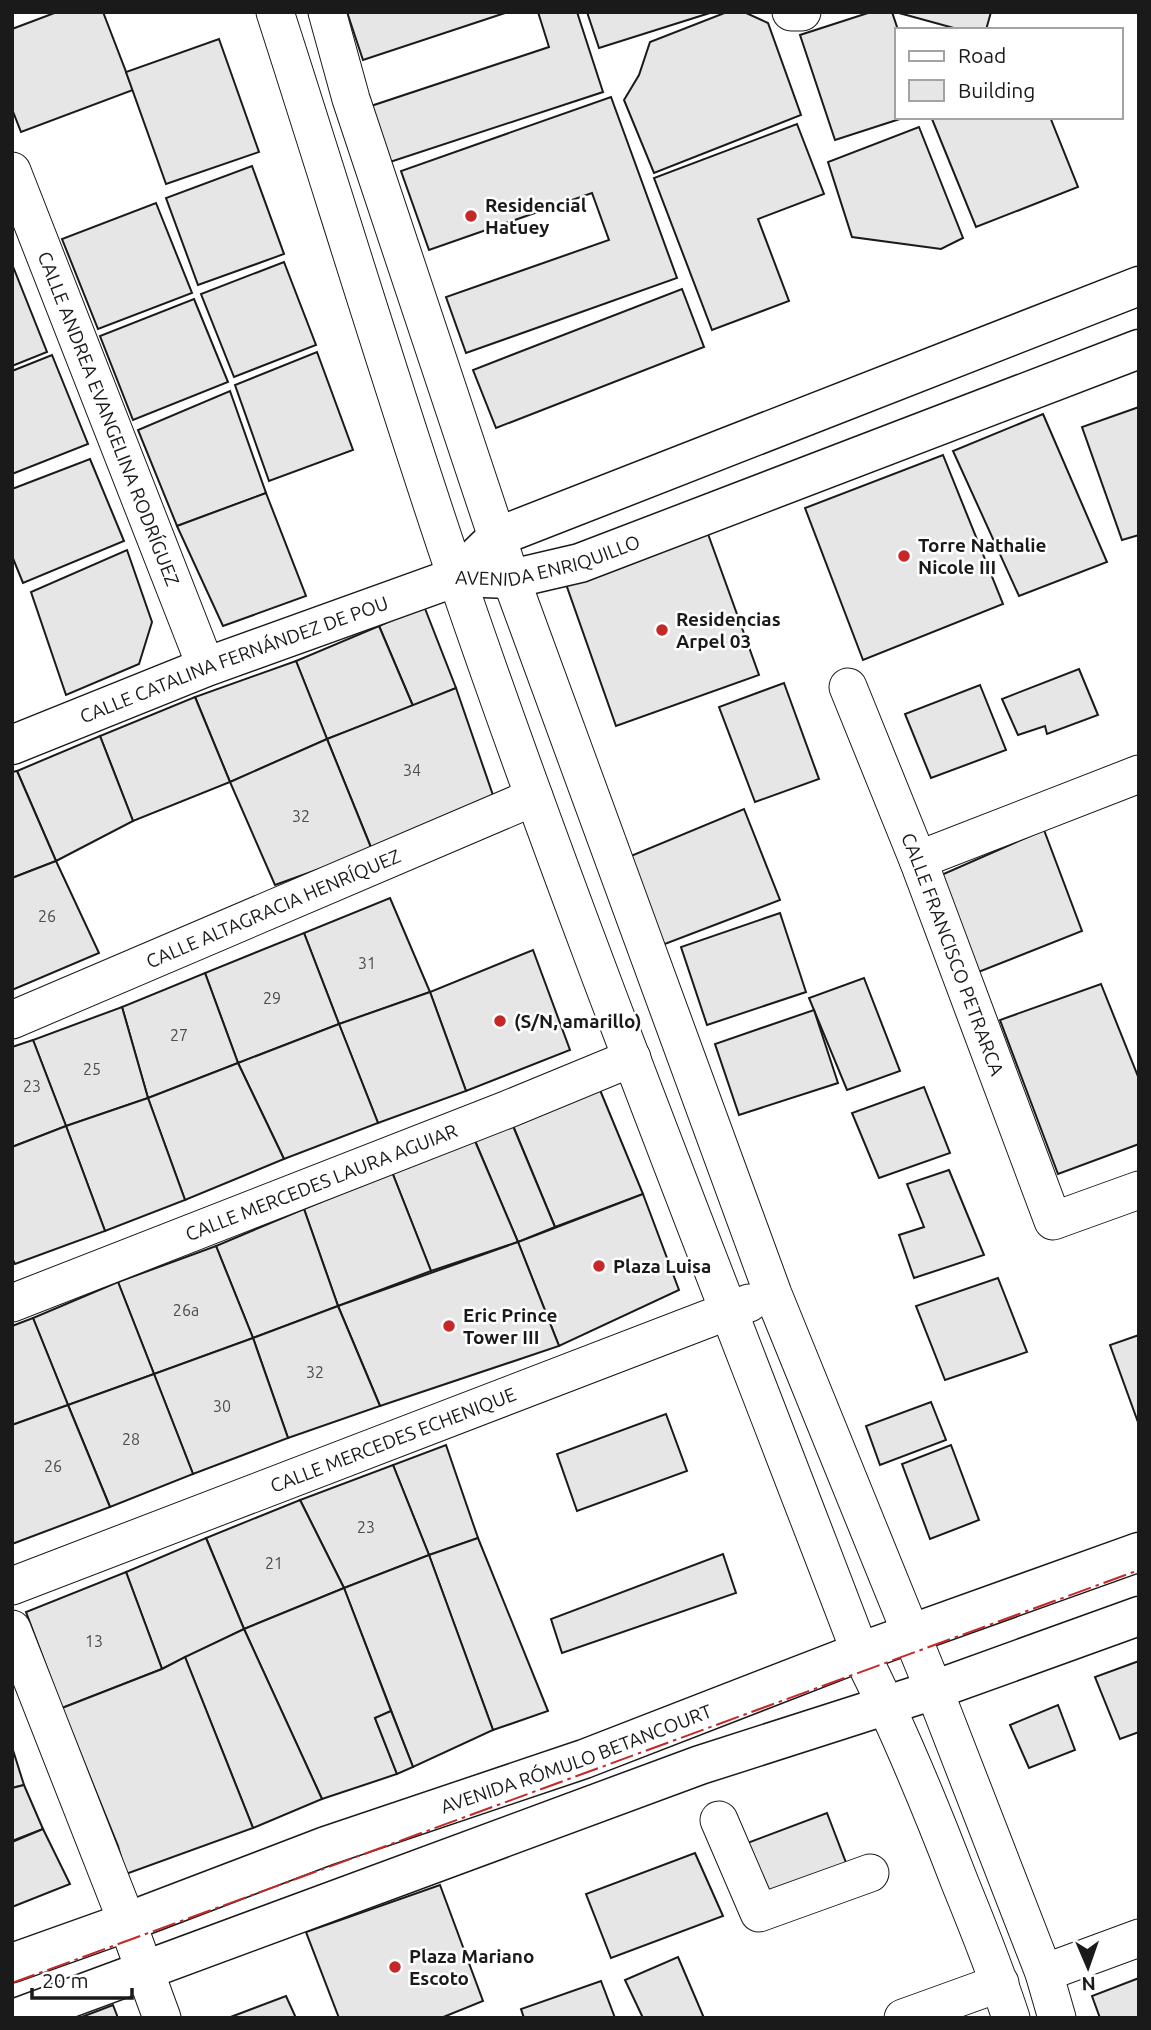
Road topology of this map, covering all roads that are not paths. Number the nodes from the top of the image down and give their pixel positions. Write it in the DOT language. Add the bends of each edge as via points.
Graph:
graph roads {
  1 [pos="275,12"];
  2 [pos="327,12"];
  3 [pos="791,12"];
  4 [pos="802,12"];
  5 [pos="12,171"];
  6 [pos="1139,286"];
  7 [pos="1139,349"];
  8 [pos="497,537"];
  9 [pos="456,578"];
  10 [pos="512,579"];
  11 [pos="206,667"];
  12 [pos="848,687"];
  13 [pos="12,745"];
  14 [pos="1139,774"];
  15 [pos="534,797"];
  16 [pos="918,860"];
  17 [pos="12,1020"];
  18 [pos="632,1058"];
  19 [pos="1139,1190"];
  20 [pos="773,1294"];
  21 [pos="12,1303"];
  22 [pos="727,1311"];
  23 [pos="1139,1552"];
  24 [pos="12,1586"];
  25 [pos="1139,1616"];
  26 [pos="12,1629"];
  27 [pos="912,1634"];
  28 [pos="860,1653"];
  29 [pos="934,1690"];
  30 [pos="887,1705"];
  31 [pos="719,1820"];
  32 [pos="870,1873"];
  33 [pos="128,1922"];
  34 [pos="1139,1938"];
  35 [pos="12,1963"];
  36 [pos="145,1969"];
  37 [pos="1044,1973"];
  38 [pos="1000,1983"];
  39 [pos="16,2018"];
  40 [pos="162,2018"];
  41 [pos="903,2018"];
  42 [pos="1011,2018"];
  43 [pos="1057,2018"];
  1 -- 9 [label="street"];
  2 -- 8 [label="street" via="351,99"];
  3 -- 4 [label="street"];
  5 -- 11 [label="street, CALLE ANDREA EVANGELINA RODRÍGUEZ"];
  6 -- 8 [label="main road, AVENIDA ENRIQUILLO"];
  7 -- 10 [label="main road, AVENIDA ENRIQUILLO" via="580,563"];
  8 -- 9 [label="main road, AVENIDA ENRIQUILLO"];
  8 -- 10 [label="street"];
  9 -- 10 [label="main road, AVENIDA ENRIQUILLO"];
  9 -- 11 [label="main road, CALLE CATALINA FERNÁNDEZ DE POU"];
  9 -- 15 [label="street"];
  10 -- 20 [label="street"];
  11 -- 13 [label="main road, CALLE CATALINA FERNÁNDEZ DE POU"];
  12 -- 16 [label="street, CALLE FRANCISCO PETRARCA"];
  14 -- 16 [label="street"];
  15 -- 17 [label="street, CALLE ALTAGRACIA HENRÍQUEZ"];
  15 -- 18 [label="street"];
  16 -- 19 [label="street, CALLE FRANCISCO PETRARCA" via="1053,1221"];
  18 -- 21 [label="street, CALLE MERCEDES LAURA AGUIAR"];
  18 -- 22 [label="street"];
  20 -- 22 [label="street, CALLE MERCEDES ECHENIQUE"];
  20 -- 27 [label="street"];
  22 -- 24 [label="street, CALLE MERCEDES ECHENIQUE"];
  22 -- 28 [label="street"];
  23 -- 27 [label="main road, AVENIDA RÓMULO BETANCOURT"];
  25 -- 29 [label="main road"];
  26 -- 33 [label="street"];
  27 -- 28 [label="main road, AVENIDA RÓMULO BETANCOURT"];
  27 -- 29 [label="street"];
  28 -- 30 [label="street"];
  28 -- 33 [label="main road, AVENIDA RÓMULO BETANCOURT" via="584,1759 326,1846"];
  29 -- 30 [label="main road"];
  29 -- 37 [label="street"];
  30 -- 36 [label="main road" via="700,1765"];
  30 -- 38 [label="street"];
  31 -- 32 [label="street" via="760,1913"];
  33 -- 35 [label="main road, AVENIDA RÓMULO BETANCOURT"];
  33 -- 36 [label="street"];
  34 -- 37 [label="street"];
  36 -- 39 [label="main road"];
  36 -- 40 [label="street"];
  37 -- 43 [label="street"];
  38 -- 41 [label="street"];
  38 -- 42 [label="street"];
}
